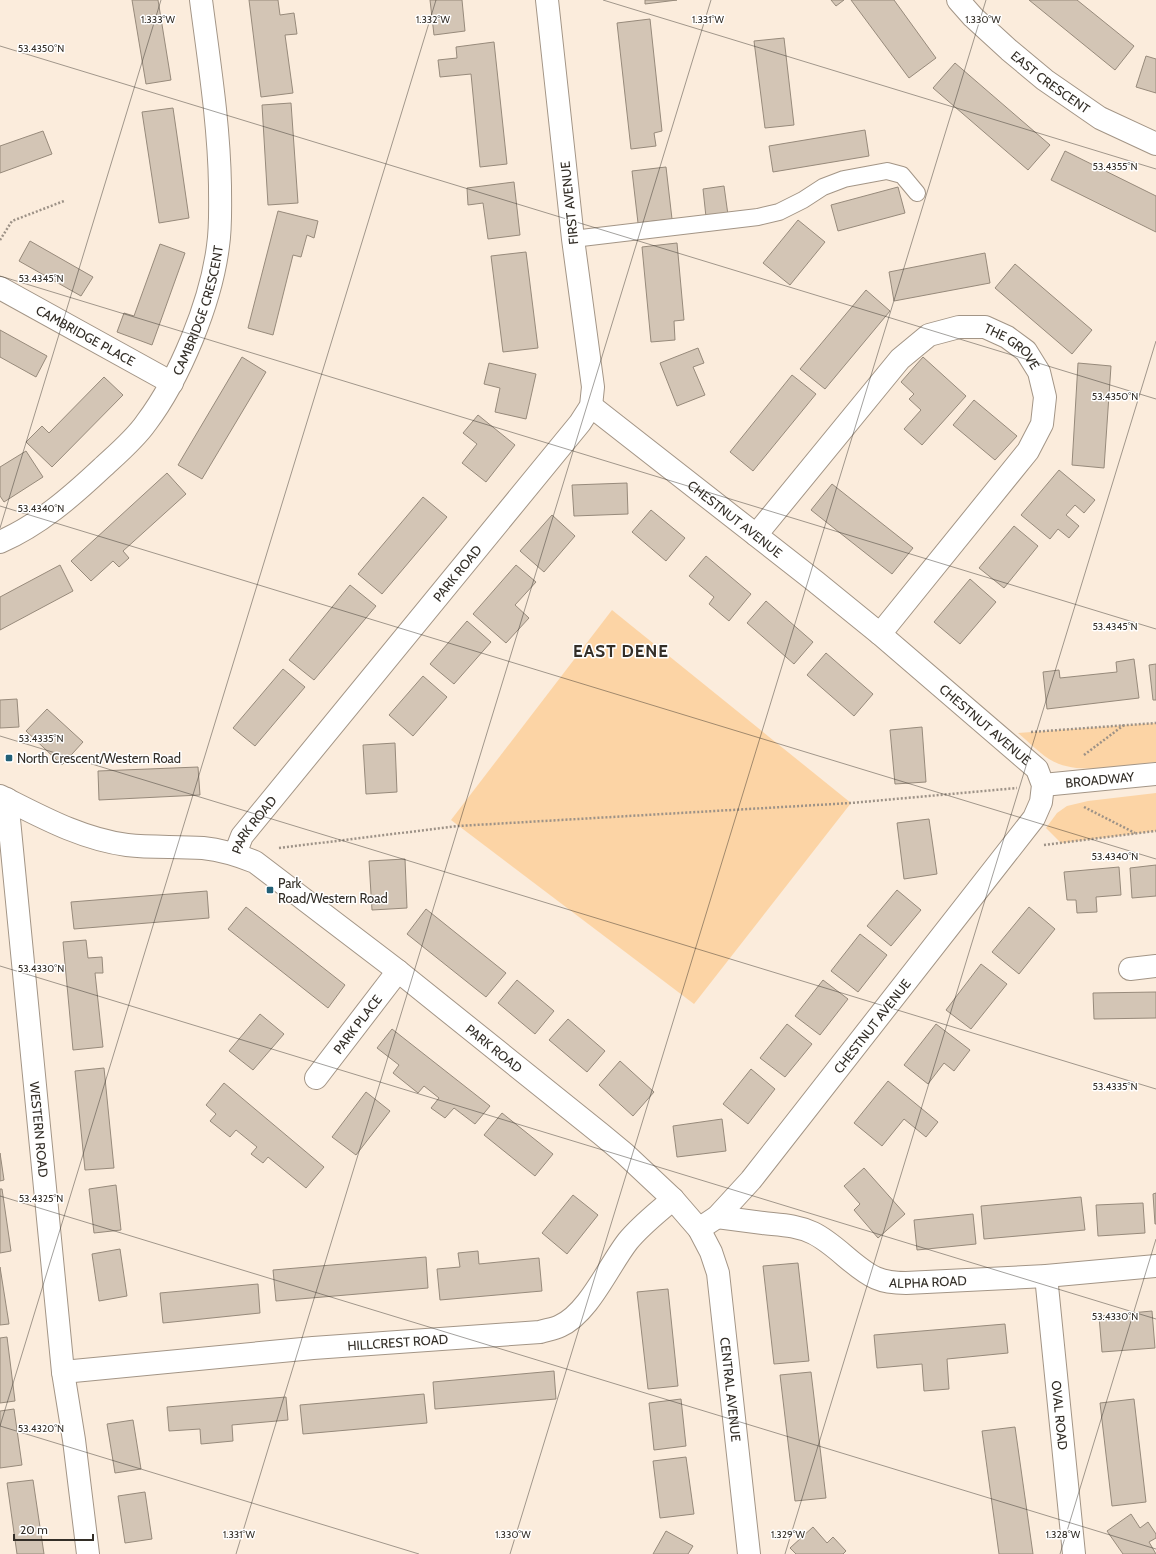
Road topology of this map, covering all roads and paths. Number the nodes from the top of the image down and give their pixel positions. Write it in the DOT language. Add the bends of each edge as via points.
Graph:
graph roads {
  1 [pos="201,0"];
  2 [pos="547,0"];
  3 [pos="958,0"];
  4 [pos="1156,144"];
  5 [pos="917,193"];
  6 [pos="64,201"];
  7 [pos="573,239"];
  8 [pos="0,240"];
  9 [pos="0,288"];
  10 [pos="172,383"];
  11 [pos="591,406"];
  12 [pos="756,535"];
  13 [pos="0,542"];
  14 [pos="880,634"];
  15 [pos="1156,723"];
  16 [pos="997,734"];
  17 [pos="1156,774"];
  18 [pos="1043,785"];
  19 [pos="3,797"];
  20 [pos="1079,804"];
  21 [pos="1156,831"];
  22 [pos="1135,833"];
  23 [pos="273,849"];
  24 [pos="1010,849"];
  25 [pos="235,854"];
  26 [pos="1156,966"];
  27 [pos="1130,968"];
  28 [pos="398,971"];
  29 [pos="316,1078"];
  30 [pos="673,1200"];
  31 [pos="717,1217"];
  32 [pos="699,1230"];
  33 [pos="1156,1266"];
  34 [pos="1046,1276"];
  35 [pos="64,1372"];
  36 [pos="88,1554"];
  37 [pos="749,1554"];
  38 [pos="1074,1554"];
  1 -- 10 [label="street, CAMBRIDGE CRESCENT" via="217,129 220,207 218,246 210,290"];
  2 -- 7 [label="street, FIRST AVENUE"];
  3 -- 4 [label="street, EAST CRESCENT" via="1009,50 1046,80 1100,118"];
  5 -- 7 [label="lane" via="902,175 887,171 844,179 823,187 779,212 758,217"];
  6 -- 8 [label="path" via="12,221"];
  7 -- 11 [label="street, FIRST AVENUE" via="593,387"];
  9 -- 10 [label="street, CAMBRIDGE PLACE"];
  10 -- 13 [label="street, CAMBRIDGE CRESCENT" via="146,424 83,486 46,517"];
  11 -- 12 [label="street, CHESTNUT AVENUE"];
  11 -- 25 [label="street, PARK ROAD" via="571,435 242,836"];
  12 -- 14 [label="street, CHESTNUT AVENUE"];
  12 -- 14 [label="street, THE GROVE" via="900,359 929,335 958,327 985,327 1007,337 1026,352 1039,372 1045,396 1042,424 1028,451"];
  14 -- 16 [label="street, CHESTNUT AVENUE"];
  15 -- 16 [label="path"];
  16 -- 18 [label="street, CHESTNUT AVENUE" via="1037,769"];
  17 -- 18 [label="street, BROADWAY"];
  18 -- 23 [label="path" via="851,803 458,826"];
  18 -- 24 [label="street, CHESTNUT AVENUE" via="1041,802 1034,818"];
  19 -- 25 [label="street" via="69,829 102,840 127,845 203,848"];
  19 -- 35 [label="street, WESTERN ROAD"];
  20 -- 22 [label="path"];
  21 -- 22 [label="path"];
  22 -- 24 [label="path"];
  24 -- 31 [label="street, CHESTNUT AVENUE" via="756,1174"];
  25 -- 28 [label="street, PARK ROAD" via="255,862"];
  26 -- 27 [label="street"];
  28 -- 29 [label="street, PARK PLACE"];
  28 -- 30 [label="street, PARK ROAD" via="619,1149"];
  30 -- 32 [label="street, PARK ROAD"];
  30 -- 35 [label="street, HILLCREST ROAD" via="642,1225 628,1241 575,1317 560,1326 540,1332 313,1348"];
  31 -- 32 [label="street, CHESTNUT AVENUE"];
  31 -- 34 [label="street, ALPHA ROAD" via="792,1225 814,1233 836,1247 861,1269 875,1278 889,1282"];
  32 -- 37 [label="street, CENTRAL AVENUE" via="711,1252 718,1274"];
  33 -- 34 [label="street, ALPHA ROAD"];
  34 -- 38 [label="street, OVAL ROAD"];
  35 -- 36 [label="street, WESTERN ROAD"];
}
